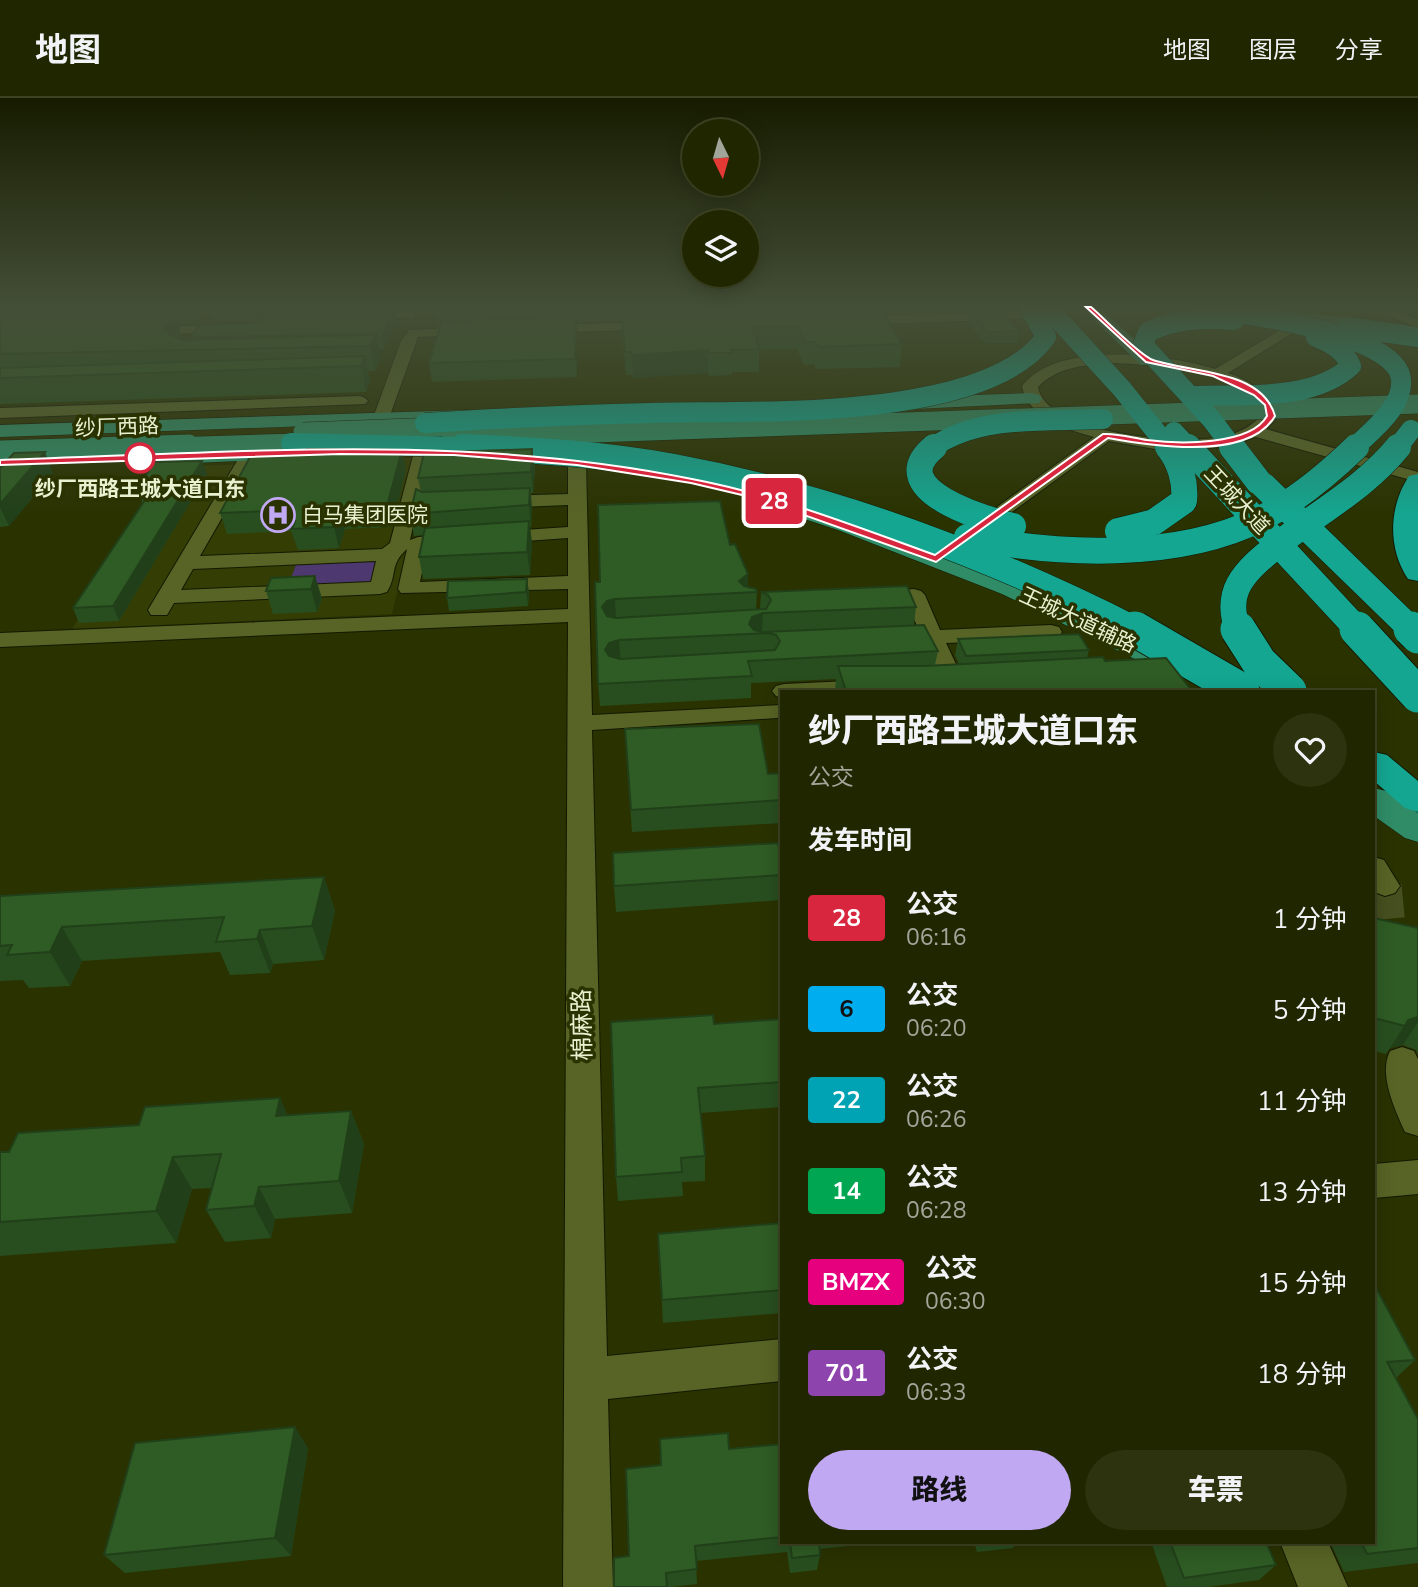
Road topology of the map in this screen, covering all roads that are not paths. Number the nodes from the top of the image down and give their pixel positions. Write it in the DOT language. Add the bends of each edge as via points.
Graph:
graph roads {
  1 [pos="395,377"];
  2 [pos="993,377"];
  3 [pos="1037,377"];
  4 [pos="1110,377"];
  5 [pos="1117,377"];
  6 [pos="1150,377"];
  7 [pos="1173,377"];
  8 [pos="1225,377"];
  9 [pos="1334,377"];
  10 [pos="1401,377"];
  11 [pos="210,389"];
  12 [pos="34,394"];
  13 [pos="1418,394"];
  14 [pos="1193,396"];
  15 [pos="1032,399"];
  16 [pos="360,401"];
  17 [pos="1418,404"];
  18 [pos="1354,406"];
  19 [pos="199,407"];
  20 [pos="17,412"];
  21 [pos="0,413"];
  22 [pos="873,413"];
  23 [pos="381,418"];
  24 [pos="1418,419"];
  25 [pos="1099,429"];
  26 [pos="1262,429"];
  27 [pos="0,431"];
  28 [pos="291,438"];
  29 [pos="0,442"];
  30 [pos="422,452"];
  31 [pos="0,453"];
  32 [pos="249,455"];
  33 [pos="0,463"];
  34 [pos="577,463"];
  35 [pos="1418,469"];
  36 [pos="1418,479"];
  37 [pos="741,481"];
  38 [pos="1258,481"];
  39 [pos="576,499"];
  40 [pos="481,503"];
  41 [pos="576,532"];
  42 [pos="387,555"];
  43 [pos="928,556"];
  44 [pos="186,563"];
  45 [pos="1418,573"];
  46 [pos="576,582"];
  47 [pos="166,597"];
  48 [pos="860,597"];
  49 [pos="578,615"];
  50 [pos="1051,632"];
  51 [pos="145,634"];
  52 [pos="1418,636"];
  53 [pos="932,637"];
  54 [pos="0,640"];
  55 [pos="867,640"];
  56 [pos="981,681"];
  57 [pos="953,683"];
  58 [pos="927,684"];
  59 [pos="901,685"];
  60 [pos="845,690"];
  61 [pos="1213,690"];
  62 [pos="1240,690"];
  63 [pos="1288,690"];
  64 [pos="1418,695"];
  65 [pos="778,696"];
  66 [pos="579,723"];
  67 [pos="1375,764"];
  68 [pos="1375,779"];
  69 [pos="1375,800"];
  70 [pos="1418,800"];
  71 [pos="1418,810"];
  72 [pos="1418,830"];
  73 [pos="1402,1060"];
  74 [pos="1418,1121"];
  75 [pos="1418,1177"];
  76 [pos="1375,1181"];
  77 [pos="780,1360"];
  78 [pos="585,1380"];
  79 [pos="1305,1544"];
  80 [pos="588,1587"];
  81 [pos="1323,1587"];
  1 -- 23 [label="street"];
  2 -- 28 [label="highway, bridge" via="912,399 808,409 502,418"];
  3 -- 15 [label="street" via="1030,386"];
  4 -- 25 [label="highway, bridge" via="1176,457 1184,501 1169,515 1123,531 1070,534 1023,528 979,517 943,501 925,482 921,462 930,449 954,436 1006,424"];
  5 -- 64 [label="highway, 王城大道, bridge" via="1152,409"];
  6 -- 38 [label="highway, 王城大道, bridge"];
  7 -- 38 [label="highway, bridge"];
  8 -- 26 [label="street" via="1268,405 1271,416"];
  9 -- 14 [label="highway, bridge" via="1311,386"];
  10 -- 37 [label="highway, bridge" via="1399,392 1385,416 1340,464 1275,510 1204,538 1074,550 987,542"];
  11 -- 19 [label="street"];
  12 -- 20 [label="street"];
  13 -- 22 [label="main road, bridge"];
  14 -- 22 [label="main road, bridge"];
  15 -- 23 [label="main road, 纱厂西路"];
  15 -- 25 [label="street" via="1043,410"];
  16 -- 19 [label="street"];
  17 -- 18 [label="main road, bridge"];
  18 -- 25 [label="main road, bridge"];
  18 -- 28 [label="main road, bridge"];
  19 -- 20 [label="street"];
  20 -- 21 [label="street"];
  20 -- 27 [label="street"];
  22 -- 28 [label="main road, bridge"];
  23 -- 27 [label="main road, 纱厂西路"];
  24 -- 63 [label="highway, bridge" via="1372,476 1255,562 1233,594 1240,636 1257,661"];
  25 -- 26 [label="street" via="1149,443 1193,445 1231,441"];
  25 -- 43 [label="street"];
  26 -- 35 [label="street"];
  26 -- 36 [label="street"];
  28 -- 29 [label="main road"];
  28 -- 31 [label="main road, bridge"];
  28 -- 37 [label="highway, bridge" via="518,448 631,460"];
  30 -- 32 [label="main road, 纱厂西路"];
  30 -- 34 [label="main road, 纱厂西路"];
  30 -- 42 [label="street" via="399,546"];
  32 -- 33 [label="main road, 纱厂西路"];
  32 -- 44 [label="street"];
  34 -- 39 [label="street, 棉麻路"];
  34 -- 43 [label="main road, 纱厂西路" via="761,497"];
  36 -- 45 [label="highway" via="1404,515 1406,542"];
  37 -- 62 [label="highway, bridge" via="861,515 992,563 1139,631"];
  38 -- 52 [label="highway, 王城大道, bridge"];
  39 -- 40 [label="street"];
  39 -- 41 [label="street, 棉麻路"];
  41 -- 46 [label="street, 棉麻路"];
  41 -- 46 [label="street" via="418,543 408,589"];
  42 -- 44 [label="street"];
  42 -- 47 [label="street" via="380,588"];
  43 -- 61 [label="main road, 王城大道辅路" via="1088,623"];
  44 -- 47 [label="street"];
  46 -- 49 [label="street, 棉麻路"];
  47 -- 51 [label="street"];
  48 -- 53 [label="street" via="914,595"];
  49 -- 51 [label="street"];
  49 -- 66 [label="street, 棉麻路"];
  50 -- 53 [label="street"];
  51 -- 54 [label="street"];
  53 -- 55 [label="street"];
  53 -- 57 [label="street"];
  56 -- 57 [label="street"];
  57 -- 58 [label="street"];
  59 -- 60 [label="street"];
  65 -- 66 [label="street"];
  66 -- 78 [label="street, 棉麻路"];
  67 -- 70 [label="highway"];
  68 -- 71 [label="highway"];
  69 -- 72 [label="main road"];
  73 -- 74 [label="street"];
  75 -- 76 [label="street"];
  77 -- 78 [label="street"];
  78 -- 80 [label="street, 棉麻路"];
  79 -- 81 [label="street"];
}
